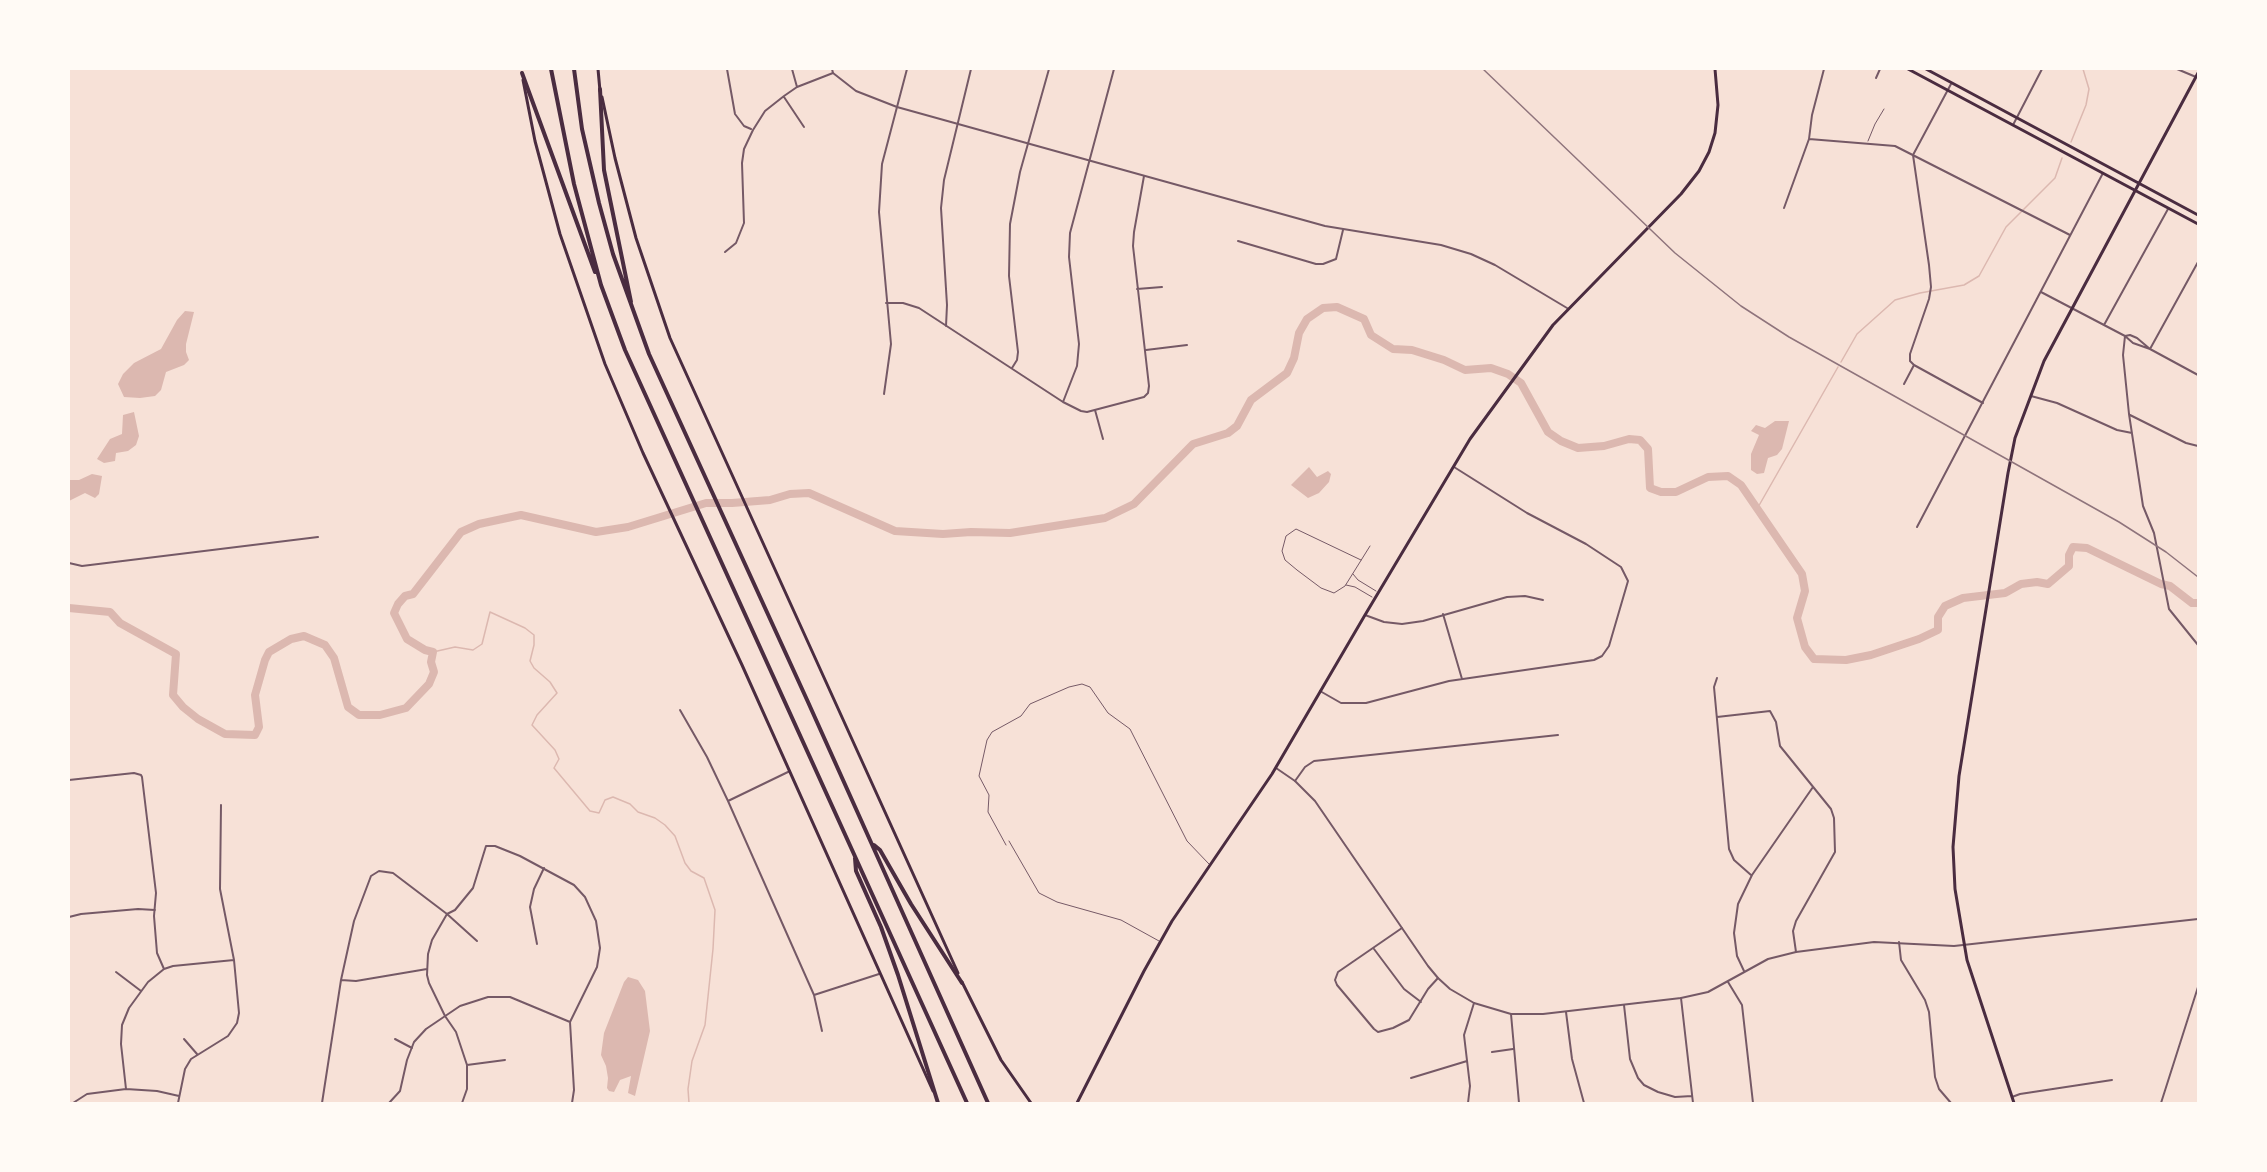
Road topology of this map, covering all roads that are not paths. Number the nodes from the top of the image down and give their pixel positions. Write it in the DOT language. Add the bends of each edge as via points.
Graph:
graph roads {
  1 [pos="551,69"];
  2 [pos="574,69"];
  3 [pos="598,69"];
  4 [pos="727,69"];
  5 [pos="792,69"];
  6 [pos="907,69"];
  7 [pos="971,69"];
  8 [pos="1049,69"];
  9 [pos="1114,69"];
  10 [pos="1715,69"];
  11 [pos="1824,69"];
  12 [pos="1880,69"];
  13 [pos="1908,69"];
  14 [pos="1926,69"];
  15 [pos="2042,69"];
  16 [pos="2177,69"];
  17 [pos="521,71"];
  18 [pos="832,71"];
  19 [pos="2197,75"];
  20 [pos="1876,78"];
  21 [pos="1952,82"];
  22 [pos="797,87"];
  23 [pos="600,89"];
  24 [pos="1948,90"];
  25 [pos="784,96"];
  26 [pos="897,107"];
  27 [pos="1884,109"];
  28 [pos="2017,118"];
  29 [pos="956,123"];
  30 [pos="2013,125"];
  31 [pos="804,127"];
  32 [pos="753,130"];
  33 [pos="2055,138"];
  34 [pos="1809,139"];
  35 [pos="1028,143"];
  36 [pos="1868,143"];
  37 [pos="2052,146"];
  38 [pos="2085,154"];
  39 [pos="1913,155"];
  40 [pos="1089,160"];
  41 [pos="2081,161"];
  42 [pos="2103,173"];
  43 [pos="1144,176"];
  44 [pos="2139,183"];
  45 [pos="2135,190"];
  46 [pos="1784,208"];
  47 [pos="2168,208"];
  48 [pos="2198,216"];
  49 [pos="2197,224"];
  50 [pos="1343,230"];
  51 [pos="2071,236"];
  52 [pos="1238,241"];
  53 [pos="725,252"];
  54 [pos="2198,262"];
  55 [pos="599,280"];
  56 [pos="1162,287"];
  57 [pos="1137,289"];
  58 [pos="2042,292"];
  59 [pos="886,303"];
  60 [pos="631,306"];
  61 [pos="2071,307"];
  62 [pos="1567,308"];
  63 [pos="2104,324"];
  64 [pos="946,326"];
  65 [pos="2125,336"];
  66 [pos="1187,345"];
  67 [pos="2150,349"];
  68 [pos="1146,350"];
  69 [pos="1914,365"];
  70 [pos="1012,368"];
  71 [pos="2198,369"];
  72 [pos="2197,374"];
  73 [pos="1904,384"];
  74 [pos="884,394"];
  75 [pos="2030,396"];
  76 [pos="1063,402"];
  77 [pos="1983,403"];
  78 [pos="1095,410"];
  79 [pos="2129,414"];
  80 [pos="2132,433"];
  81 [pos="1103,439"];
  82 [pos="2198,447"];
  83 [pos="1452,466"];
  84 [pos="1917,527"];
  85 [pos="318,537"];
  86 [pos="1370,546"];
  87 [pos="1360,560"];
  88 [pos="69,562"];
  89 [pos="1353,573"];
  90 [pos="1345,586"];
  91 [pos="1378,592"];
  92 [pos="1374,598"];
  93 [pos="1543,600"];
  94 [pos="1443,614"];
  95 [pos="1365,615"];
  96 [pos="2198,645"];
  97 [pos="1717,678"];
  98 [pos="1462,679"];
  99 [pos="1320,691"];
  100 [pos="680,710"];
  101 [pos="1717,717"];
  102 [pos="1558,735"];
  103 [pos="1276,768"];
  104 [pos="790,771"];
  105 [pos="69,780"];
  106 [pos="1295,781"];
  107 [pos="1813,787"];
  108 [pos="729,801"];
  109 [pos="220,805"];
  110 [pos="1010,841"];
  111 [pos="872,844"];
  112 [pos="1006,845"];
  113 [pos="855,857"];
  114 [pos="1210,866"];
  115 [pos="544,868"];
  116 [pos="1752,875"];
  117 [pos="155,910"];
  118 [pos="447,914"];
  119 [pos="69,917"];
  120 [pos="2198,919"];
  121 [pos="1402,928"];
  122 [pos="477,941"];
  123 [pos="1160,942"];
  124 [pos="1899,942"];
  125 [pos="537,944"];
  126 [pos="1964,945"];
  127 [pos="1373,948"];
  128 [pos="1796,952"];
  129 [pos="234,960"];
  130 [pos="164,969"];
  131 [pos="427,969"];
  132 [pos="1744,971"];
  133 [pos="116,972"];
  134 [pos="879,974"];
  135 [pos="1438,978"];
  136 [pos="341,980"];
  137 [pos="1728,982"];
  138 [pos="962,983"];
  139 [pos="2198,987"];
  140 [pos="141,991"];
  141 [pos="814,995"];
  142 [pos="1681,998"];
  143 [pos="1421,1002"];
  144 [pos="1474,1003"];
  145 [pos="1624,1005"];
  146 [pos="1566,1012"];
  147 [pos="1511,1014"];
  148 [pos="445,1016"];
  149 [pos="570,1022"];
  150 [pos="822,1031"];
  151 [pos="184,1039"];
  152 [pos="395,1039"];
  153 [pos="412,1048"];
  154 [pos="1513,1049"];
  155 [pos="1492,1052"];
  156 [pos="197,1054"];
  157 [pos="505,1060"];
  158 [pos="1467,1061"];
  159 [pos="467,1065"];
  160 [pos="1411,1078"];
  161 [pos="2112,1080"];
  162 [pos="126,1089"];
  163 [pos="179,1096"];
  164 [pos="1692,1096"];
  165 [pos="2012,1097"];
  166 [pos="73,1103"];
  167 [pos="178,1103"];
  168 [pos="322,1103"];
  169 [pos="389,1103"];
  170 [pos="462,1103"];
  171 [pos="572,1103"];
  172 [pos="938,1103"];
  173 [pos="967,1103"];
  174 [pos="988,1103"];
  175 [pos="1031,1103"];
  176 [pos="1077,1103"];
  177 [pos="1468,1103"];
  178 [pos="1519,1103"];
  179 [pos="1584,1103"];
  180 [pos="1693,1103"];
  181 [pos="1753,1103"];
  182 [pos="1950,1103"];
  183 [pos="2014,1103"];
  184 [pos="2161,1103"];
  1 -- 55 [label="highway" via="574,184"];
  2 -- 60 [label="highway" via="591,170"];
  3 -- 23 [label="main road"];
  4 -- 32 [label="street" via="735,114"];
  5 -- 22 [label="street"];
  6 -- 26 [label="street"];
  7 -- 29 [label="street"];
  8 -- 35 [label="street"];
  9 -- 40 [label="street"];
  10 -- 62 [label="main road" via="1715,133 1699,171"];
  11 -- 34 [label="street"];
  12 -- 20 [label="street"];
  13 -- 24 [label="main road"];
  14 -- 21 [label="main road"];
  15 -- 28 [label="street"];
  16 -- 19 [label="street"];
  17 -- 55 [label="highway"];
  17 -- 104 [label="main road" via="541,163 571,268 605,364"];
  18 -- 22 [label="street"];
  18 -- 26 [label="street" via="856,91"];
  19 -- 44 [label="main road"];
  21 -- 24 [label="street"];
  21 -- 28 [label="main road"];
  22 -- 25 [label="street"];
  23 -- 60 [label="highway" via="604,170"];
  23 -- 138 [label="main road" via="620,178 670,338"];
  24 -- 30 [label="main road"];
  24 -- 39 [label="street"];
  25 -- 31 [label="street"];
  25 -- 32 [label="street" via="765,111"];
  26 -- 29 [label="street"];
  26 -- 59 [label="street" via="882,164 879,212"];
  27 -- 36 [label="lane"];
  28 -- 30 [label="street"];
  28 -- 33 [label="main road"];
  29 -- 35 [label="street"];
  29 -- 64 [label="street" via="941,208"];
  30 -- 37 [label="main road"];
  32 -- 53 [label="street" via="742,163 744,223 736,243"];
  33 -- 37 [label="main road"];
  33 -- 38 [label="main road"];
  34 -- 36 [label="street"];
  34 -- 46 [label="street"];
  35 -- 40 [label="street"];
  35 -- 70 [label="street" via="1010,224 1009,276 1018,352"];
  36 -- 39 [label="street" via="1895,146"];
  37 -- 41 [label="main road"];
  38 -- 41 [label="main road"];
  38 -- 44 [label="main road"];
  39 -- 51 [label="street"];
  39 -- 69 [label="street" via="1930,279 1910,354"];
  40 -- 43 [label="street"];
  40 -- 76 [label="street" via="1070,233 1079,344 1077,366"];
  41 -- 42 [label="main road"];
  42 -- 45 [label="main road"];
  42 -- 51 [label="street"];
  43 -- 50 [label="street"];
  43 -- 57 [label="street" via="1134,232"];
  44 -- 45 [label="main road"];
  44 -- 48 [label="main road"];
  45 -- 47 [label="main road"];
  45 -- 61 [label="main road"];
  47 -- 49 [label="main road"];
  47 -- 63 [label="street"];
  48 -- 49 [label="main road"];
  50 -- 52 [label="street" via="1336,259 1323,264"];
  50 -- 62 [label="street" via="1441,245 1470,254"];
  51 -- 58 [label="street"];
  54 -- 67 [label="street"];
  55 -- 113 [label="highway" via="625,350"];
  56 -- 57 [label="street"];
  57 -- 68 [label="street"];
  58 -- 61 [label="street"];
  58 -- 77 [label="street"];
  59 -- 64 [label="street" via="913,306"];
  59 -- 74 [label="street" via="891,344"];
  60 -- 111 [label="highway" via="652,362"];
  61 -- 63 [label="street"];
  61 -- 75 [label="main road"];
  62 -- 83 [label="main road"];
  63 -- 65 [label="street"];
  64 -- 70 [label="street"];
  65 -- 67 [label="street"];
  65 -- 67 [label="street" via="2137,338"];
  65 -- 79 [label="street"];
  66 -- 68 [label="street"];
  67 -- 72 [label="street"];
  68 -- 78 [label="street" via="1148,393"];
  69 -- 73 [label="street"];
  69 -- 77 [label="street"];
  70 -- 76 [label="street"];
  71 -- 72 [label="street"];
  75 -- 80 [label="street"];
  75 -- 126 [label="main road" via="2008,473 1959,774 1955,889"];
  76 -- 78 [label="street" via="1081,411"];
  77 -- 84 [label="street"];
  78 -- 81 [label="street"];
  79 -- 80 [label="street"];
  79 -- 82 [label="street"];
  80 -- 96 [label="street" via="2142,506 2154,533 2167,600 2173,614"];
  83 -- 91 [label="main road"];
  83 -- 98 [label="street" via="1611,560 1626,573 1628,581 1609,646 1602,656"];
  85 -- 88 [label="street" via="82,566"];
  86 -- 87 [label="lane"];
  87 -- 89 [label="lane"];
  87 -- 90 [label="lane" via="1300,530 1292,530 1286,536 1282,551 1285,560 1325,590 1336,593"];
  89 -- 90 [label="lane"];
  89 -- 91 [label="lane"];
  90 -- 92 [label="lane" via="1355,586"];
  91 -- 92 [label="main road"];
  92 -- 95 [label="main road"];
  93 -- 94 [label="street" via="1507,597"];
  94 -- 95 [label="street" via="1402,624"];
  94 -- 98 [label="street"];
  95 -- 99 [label="main road"];
  97 -- 101 [label="street"];
  98 -- 99 [label="street" via="1366,703 1341,704"];
  99 -- 103 [label="main road"];
  100 -- 108 [label="street"];
  101 -- 107 [label="street" via="1770,711 1780,746"];
  101 -- 116 [label="street" via="1729,849 1734,860"];
  102 -- 106 [label="street" via="1314,761"];
  103 -- 106 [label="street"];
  103 -- 114 [label="main road"];
  104 -- 108 [label="street"];
  104 -- 134 [label="main road"];
  105 -- 117 [label="street" via="141,775"];
  106 -- 121 [label="street" via="1315,801"];
  107 -- 116 [label="street"];
  107 -- 128 [label="street" via="1831,809 1835,852 1796,921"];
  108 -- 141 [label="street"];
  109 -- 129 [label="street" via="220,889"];
  110 -- 123 [label="lane" via="1039,893 1121,920"];
  111 -- 138 [label="highway" via="880,850"];
  111 -- 174 [label="highway"];
  112 -- 114 [label="lane" via="988,812 989,795 979,776 987,740 992,732 1021,716 1030,704 1082,684 1090,687 1108,713 1130,729 1187,841"];
  113 -- 172 [label="highway" via="856,871 881,927"];
  113 -- 173 [label="highway"];
  114 -- 123 [label="main road"];
  115 -- 118 [label="street" via="495,846 486,846 473,888"];
  115 -- 125 [label="street" via="530,907"];
  115 -- 149 [label="street" via="574,885 585,897 599,934 597,967"];
  116 -- 132 [label="street" via="1735,919 1737,956"];
  117 -- 119 [label="street"];
  117 -- 130 [label="street" via="157,953"];
  118 -- 122 [label="street"];
  118 -- 131 [label="street" via="432,940"];
  118 -- 136 [label="street" via="393,873 375,872 358,906"];
  120 -- 126 [label="street"];
  121 -- 127 [label="street"];
  121 -- 135 [label="street"];
  123 -- 176 [label="main road"];
  124 -- 126 [label="street"];
  124 -- 128 [label="street"];
  124 -- 182 [label="street" via="1901,960 1929,1012 1935,1077"];
  126 -- 165 [label="main road"];
  127 -- 143 [label="street" via="1404,990"];
  127 -- 143 [label="street" via="1338,972 1335,980 1374,1029 1378,1032 1405,1023"];
  128 -- 132 [label="street"];
  129 -- 130 [label="street"];
  129 -- 156 [label="street" via="237,1023 228,1036"];
  130 -- 140 [label="street"];
  131 -- 136 [label="street"];
  131 -- 148 [label="street" via="429,983"];
  132 -- 137 [label="street"];
  133 -- 140 [label="street"];
  134 -- 141 [label="street"];
  134 -- 172 [label="main road"];
  135 -- 143 [label="street"];
  135 -- 144 [label="street"];
  136 -- 168 [label="street"];
  137 -- 142 [label="street" via="1708,992"];
  137 -- 181 [label="street" via="1742,1005"];
  138 -- 175 [label="main road" via="1001,1060"];
  139 -- 184 [label="street"];
  140 -- 162 [label="street" via="124,1017 120,1034"];
  141 -- 150 [label="street"];
  142 -- 145 [label="street"];
  142 -- 164 [label="street"];
  144 -- 147 [label="street"];
  144 -- 158 [label="street" via="1464,1035"];
  145 -- 146 [label="street"];
  145 -- 164 [label="street" via="1630,1059 1638,1078 1666,1095"];
  146 -- 147 [label="street"];
  146 -- 179 [label="street" via="1572,1059"];
  147 -- 154 [label="street"];
  148 -- 149 [label="street" via="472,1000 510,997"];
  148 -- 153 [label="street" via="419,1035"];
  148 -- 159 [label="street" via="456,1032"];
  149 -- 171 [label="street"];
  151 -- 156 [label="street"];
  152 -- 153 [label="street"];
  153 -- 169 [label="street" via="400,1091"];
  154 -- 155 [label="street"];
  154 -- 178 [label="street"];
  156 -- 163 [label="street" via="185,1069"];
  157 -- 159 [label="street"];
  158 -- 160 [label="street"];
  158 -- 177 [label="street"];
  159 -- 170 [label="street" via="467,1089"];
  161 -- 165 [label="street"];
  162 -- 163 [label="street"];
  162 -- 166 [label="street" via="87,1094"];
  163 -- 167 [label="street"];
  164 -- 180 [label="street"];
  165 -- 183 [label="main road"];
}
